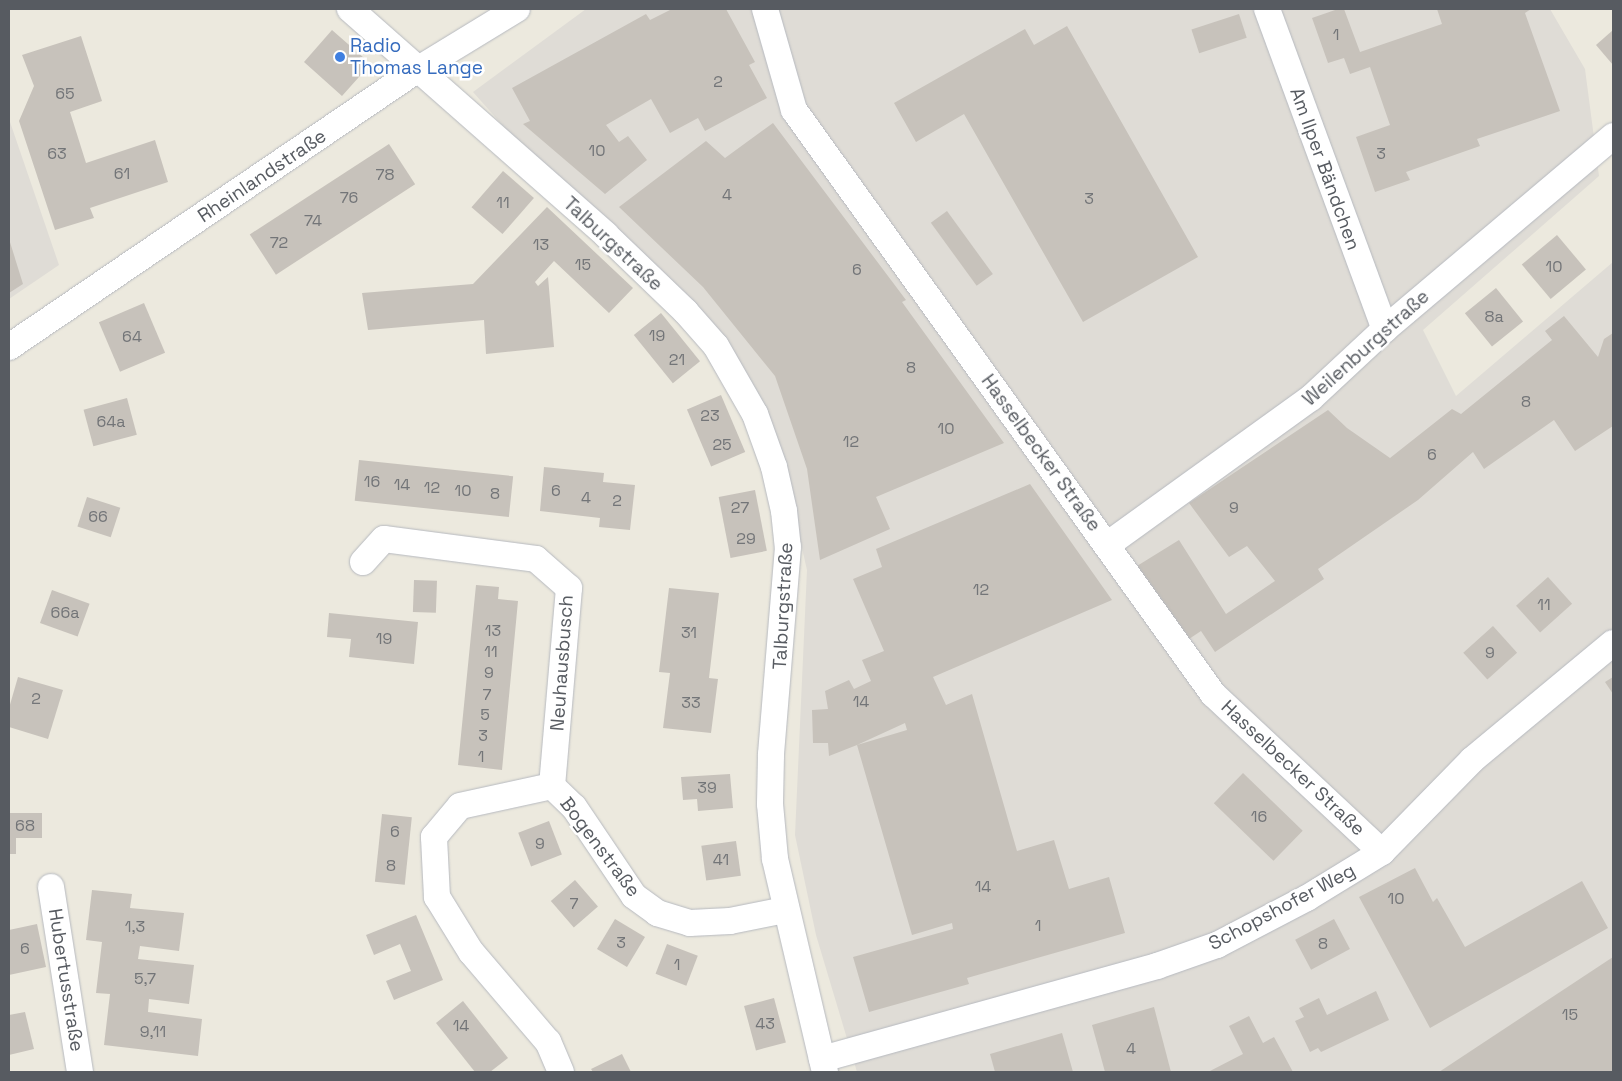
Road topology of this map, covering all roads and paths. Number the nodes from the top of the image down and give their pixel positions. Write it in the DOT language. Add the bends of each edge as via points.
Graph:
graph roads {
  1 [pos="350,9"];
  2 [pos="517,9"];
  3 [pos="765,9"];
  4 [pos="1267,9"];
  5 [pos="417,70"];
  6 [pos="1613,136"];
  7 [pos="1385,329"];
  8 [pos="9,347"];
  9 [pos="1107,545"];
  10 [pos="363,562"];
  11 [pos="1613,643"];
  12 [pos="552,786"];
  13 [pos="1382,852"];
  14 [pos="51,887"];
  15 [pos="786,910"];
  16 [pos="824,1066"];
  17 [pos="80,1072"];
  18 [pos="561,1072"];
  1 -- 5 [label="street, Talburgstraße"];
  2 -- 5 [label="street, Rheinlandstraße"];
  3 -- 9 [label="street, Hasselbecker Straße" via="794,110"];
  4 -- 7 [label="street, Am Ilper Bändchen"];
  5 -- 8 [label="street, Rheinlandstraße"];
  5 -- 15 [label="street, Talburgstraße" via="606,234 686,312 716,346 754,414 774,467 788,546 770,804"];
  6 -- 7 [label="street, Weilenburgstraße"];
  7 -- 9 [label="street, Weilenburgstraße" via="1311,398"];
  9 -- 13 [label="street, Hasselbecker Straße" via="1213,694"];
  10 -- 12 [label="street, Neuhausbusch" via="384,539 536,559 569,588"];
  11 -- 13 [label="street, Schopshofer Weg" via="1472,760"];
  12 -- 15 [label="street, Bogenstraße" via="574,807 634,896 657,913 690,923 730,921"];
  12 -- 18 [label="street, Bogenstraße" via="460,806 434,837 437,897 471,952 548,1042"];
  13 -- 16 [label="street, Schopshofer Weg" via="1307,898 1217,945"];
  14 -- 17 [label="street, Hubertusstraße"];
  15 -- 16 [label="street, Talburgstraße"];
}
